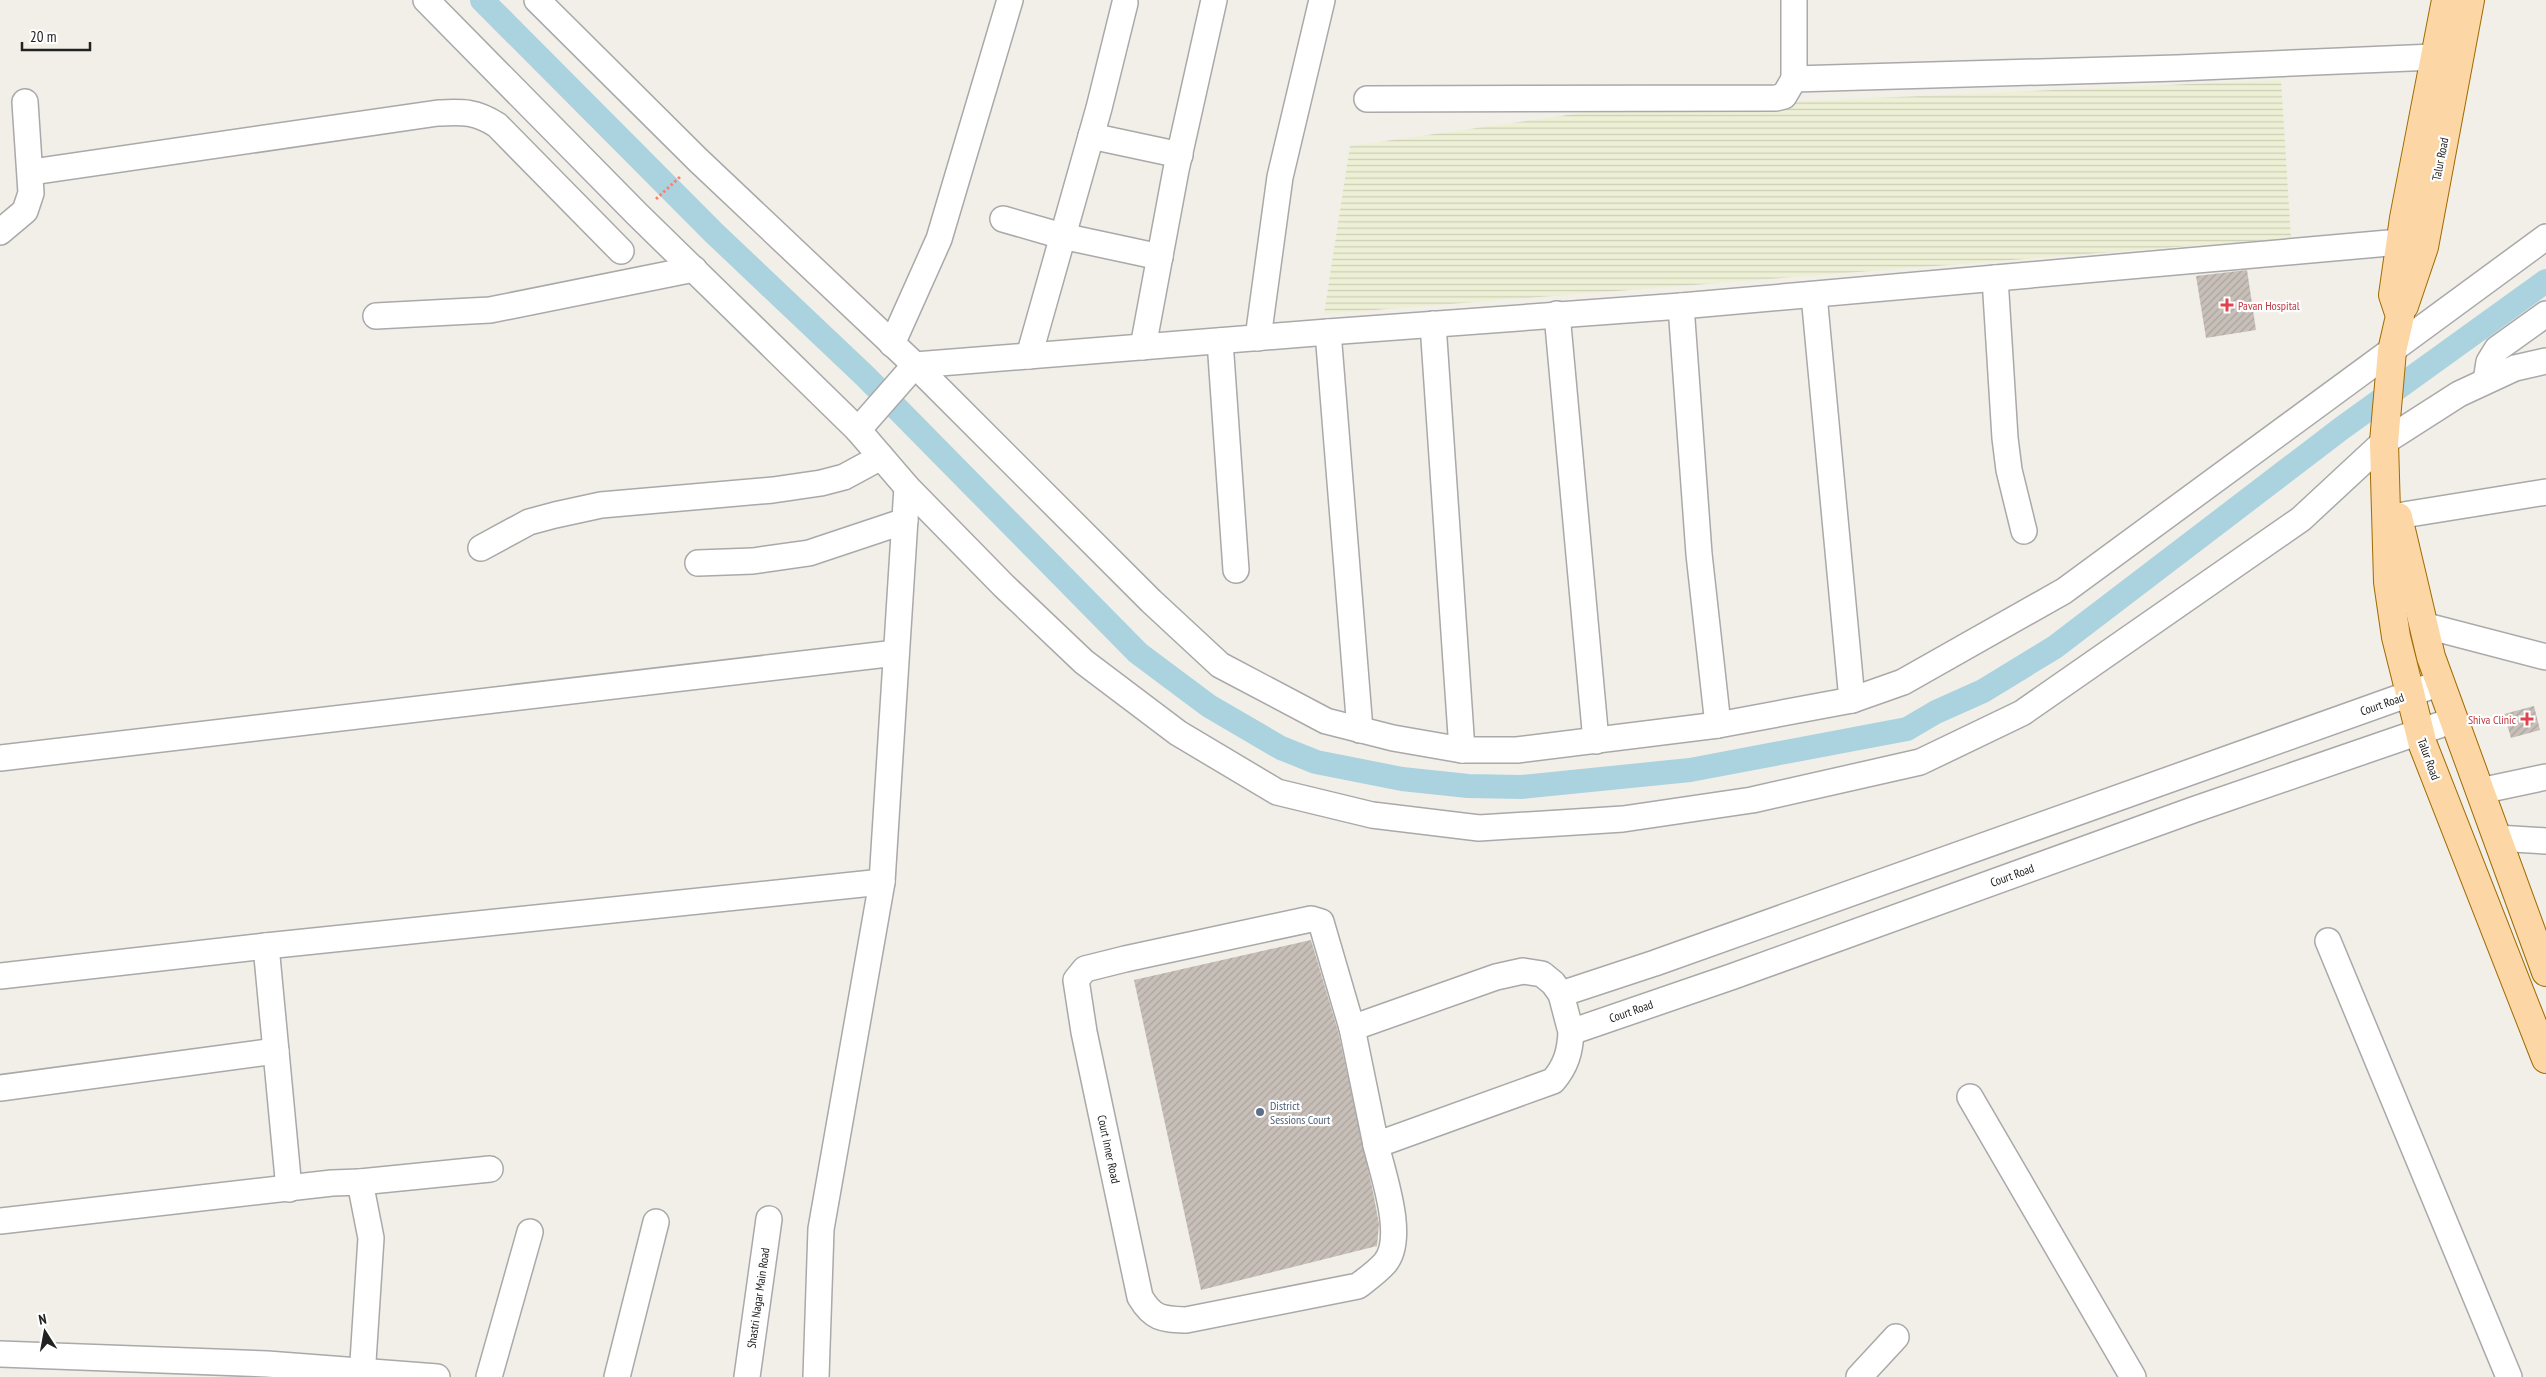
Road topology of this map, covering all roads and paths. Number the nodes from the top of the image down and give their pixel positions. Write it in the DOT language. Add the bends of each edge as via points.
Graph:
graph roads {
  1 [pos="426,0"];
  2 [pos="538,0"];
  3 [pos="1010,0"];
  4 [pos="1214,0"];
  5 [pos="1322,0"];
  6 [pos="1794,0"];
  7 [pos="2446,0"];
  8 [pos="2470,0"];
  9 [pos="1125,3"];
  10 [pos="2434,57"];
  11 [pos="1794,79"];
  12 [pos="1367,99"];
  13 [pos="25,102"];
  14 [pos="1091,136"];
  15 [pos="1180,155"];
  16 [pos="32,172"];
  17 [pos="682,175"];
  18 [pos="653,202"];
  19 [pos="1002,219"];
  20 [pos="0,232"];
  21 [pos="1062,236"];
  22 [pos="2546,237"];
  23 [pos="2400,242"];
  24 [pos="622,251"];
  25 [pos="1160,257"];
  26 [pos="694,269"];
  27 [pos="1995,278"];
  28 [pos="1814,295"];
  29 [pos="1681,306"];
  30 [pos="1557,314"];
  31 [pos="2546,314"];
  32 [pos="376,316"];
  33 [pos="2400,316"];
  34 [pos="1433,324"];
  35 [pos="1328,332"];
  36 [pos="1258,338"];
  37 [pos="1220,341"];
  38 [pos="892,344"];
  39 [pos="1143,347"];
  40 [pos="2392,351"];
  41 [pos="1030,356"];
  42 [pos="2546,361"];
  43 [pos="908,373"];
  44 [pos="2486,381"];
  45 [pos="864,423"];
  46 [pos="2384,442"];
  47 [pos="881,456"];
  48 [pos="907,487"];
  49 [pos="2546,492"];
  50 [pos="2397,516"];
  51 [pos="905,521"];
  52 [pos="2024,531"];
  53 [pos="481,548"];
  54 [pos="698,563"];
  55 [pos="1236,570"];
  56 [pos="2423,625"];
  57 [pos="896,653"];
  58 [pos="2546,657"];
  59 [pos="2440,683"];
  60 [pos="2409,695"];
  61 [pos="1852,700"];
  62 [pos="2454,720"];
  63 [pos="1718,725"];
  64 [pos="1360,730"];
  65 [pos="2420,734"];
  66 [pos="1596,741"];
  67 [pos="1462,750"];
  68 [pos="0,758"];
  69 [pos="2546,778"];
  70 [pos="2480,790"];
  71 [pos="2497,838"];
  72 [pos="2546,841"];
  73 [pos="882,882"];
  74 [pos="2328,941"];
  75 [pos="266,946"];
  76 [pos="2545,967"];
  77 [pos="0,976"];
  78 [pos="1561,994"];
  79 [pos="1352,1028"];
  80 [pos="1571,1032"];
  81 [pos="276,1051"];
  82 [pos="2546,1059"];
  83 [pos="0,1088"];
  84 [pos="1970,1097"];
  85 [pos="1376,1145"];
  86 [pos="490,1169"];
  87 [pos="360,1182"];
  88 [pos="289,1189"];
  89 [pos="769,1219"];
  90 [pos="0,1221"];
  91 [pos="656,1222"];
  92 [pos="530,1232"];
  93 [pos="1896,1337"];
  94 [pos="0,1354"];
  95 [pos="362,1375"];
  96 [pos="437,1377"];
  97 [pos="489,1377"];
  98 [pos="617,1377"];
  99 [pos="747,1377"];
  100 [pos="816,1377"];
  101 [pos="1859,1377"];
  102 [pos="2133,1377"];
  103 [pos="2509,1377"];
  1 -- 26 [label="street"];
  2 -- 38 [label="street" via="698,160"];
  3 -- 38 [label="street" via="939,239"];
  4 -- 15 [label="street"];
  5 -- 36 [label="street" via="1280,177"];
  6 -- 11 [label="street"];
  7 -- 10 [label="main road, Talur Road"];
  8 -- 33 [label="main road, Talur Road" via="2424,247"];
  9 -- 14 [label="street"];
  10 -- 11 [label="street"];
  10 -- 23 [label="main road, Talur Road"];
  11 -- 12 [label="street" via="1784,96 1776,98"];
  13 -- 16 [label="street"];
  14 -- 15 [label="street"];
  14 -- 21 [label="street"];
  15 -- 25 [label="street"];
  16 -- 20 [label="street" via="32,193 25,211"];
  16 -- 24 [label="street" via="438,113 466,112 482,115 497,125"];
  17 -- 18 [label="path"];
  19 -- 21 [label="street"];
  21 -- 25 [label="street"];
  21 -- 41 [label="street"];
  22 -- 40 [label="street"];
  23 -- 27 [label="street"];
  23 -- 33 [label="main road, Talur Road" via="2393,295"];
  25 -- 39 [label="street"];
  26 -- 32 [label="street" via="490,310"];
  26 -- 45 [label="street"];
  27 -- 28 [label="street"];
  27 -- 52 [label="street" via="2004,438 2008,470"];
  28 -- 29 [label="street"];
  28 -- 61 [label="street"];
  29 -- 30 [label="street"];
  29 -- 63 [label="street" via="1699,554"];
  30 -- 34 [label="street"];
  30 -- 66 [label="street"];
  31 -- 44 [label="street" via="2497,349 2489,362"];
  33 -- 40 [label="main road, Talur Road"];
  34 -- 35 [label="street"];
  34 -- 67 [label="street"];
  35 -- 36 [label="street"];
  35 -- 64 [label="street"];
  36 -- 37 [label="street"];
  37 -- 39 [label="street"];
  37 -- 55 [label="street"];
  38 -- 43 [label="street"];
  39 -- 41 [label="street"];
  40 -- 46 [label="main road, Talur Road"];
  40 -- 61 [label="street" via="2064,591 1903,682"];
  41 -- 43 [label="street"];
  42 -- 44 [label="street" via="2515,368"];
  43 -- 45 [label="street"];
  43 -- 64 [label="street" via="1220,665 1326,721"];
  44 -- 46 [label="street" via="2459,394"];
  45 -- 47 [label="street"];
  46 -- 48 [label="street" via="2300,519 2022,713 1920,762 1752,800 1623,818 1479,828 1372,815 1277,792 1178,733 1084,662"];
  46 -- 50 [label="main road, Talur Road"];
  46 -- 60 [label="main road, Talur Road" via="2388,582"];
  47 -- 48 [label="street"];
  47 -- 53 [label="street" via="844,477 821,483 601,505 555,515 529,522"];
  48 -- 51 [label="street"];
  49 -- 50 [label="street"];
  50 -- 56 [label="main road, Talur Road"];
  51 -- 54 [label="street" via="809,553 753,562"];
  51 -- 57 [label="street"];
  56 -- 58 [label="street"];
  56 -- 59 [label="main road, Talur Road"];
  57 -- 68 [label="street"];
  57 -- 73 [label="street"];
  59 -- 60 [label="street, Court Road"];
  59 -- 62 [label="main road, Talur Road"];
  60 -- 65 [label="main road, Talur Road"];
  60 -- 78 [label="street, Court Road"];
  61 -- 63 [label="street"];
  62 -- 65 [label="street, Court Road"];
  62 -- 70 [label="main road, Talur Road"];
  63 -- 66 [label="street"];
  64 -- 67 [label="street"];
  65 -- 80 [label="street, Court Road" via="2193,810"];
  65 -- 82 [label="main road, Talur Road"];
  66 -- 67 [label="street" via="1517,750"];
  69 -- 70 [label="street"];
  70 -- 71 [label="main road, Talur Road"];
  71 -- 72 [label="street"];
  71 -- 76 [label="main road, Talur Road"];
  73 -- 75 [label="street"];
  73 -- 100 [label="street" via="821,1229"];
  74 -- 103 [label="street"];
  75 -- 77 [label="street"];
  75 -- 81 [label="street"];
  78 -- 79 [label="street" via="1542,974 1523,972 1496,977"];
  78 -- 80 [label="street"];
  79 -- 85 [label="street"];
  79 -- 85 [label="street, Court Inner Road" via="1321,922 1311,919 1085,969 1076,980 1140,1297 1148,1311 1157,1316 1186,1320 1358,1286 1372,1276 1386,1262 1393,1237 1390,1206"];
  80 -- 85 [label="street" via="1568,1057 1553,1081"];
  81 -- 83 [label="street"];
  81 -- 88 [label="street"];
  84 -- 102 [label="street"];
  86 -- 87 [label="street"];
  87 -- 88 [label="street"];
  87 -- 95 [label="street" via="371,1238"];
  88 -- 90 [label="street"];
  89 -- 99 [label="street, Shastri Nagar Main Road"];
  91 -- 98 [label="street"];
  92 -- 97 [label="street"];
  93 -- 101 [label="street"];
  94 -- 95 [label="street" via="267,1364"];
  95 -- 96 [label="street"];
}
